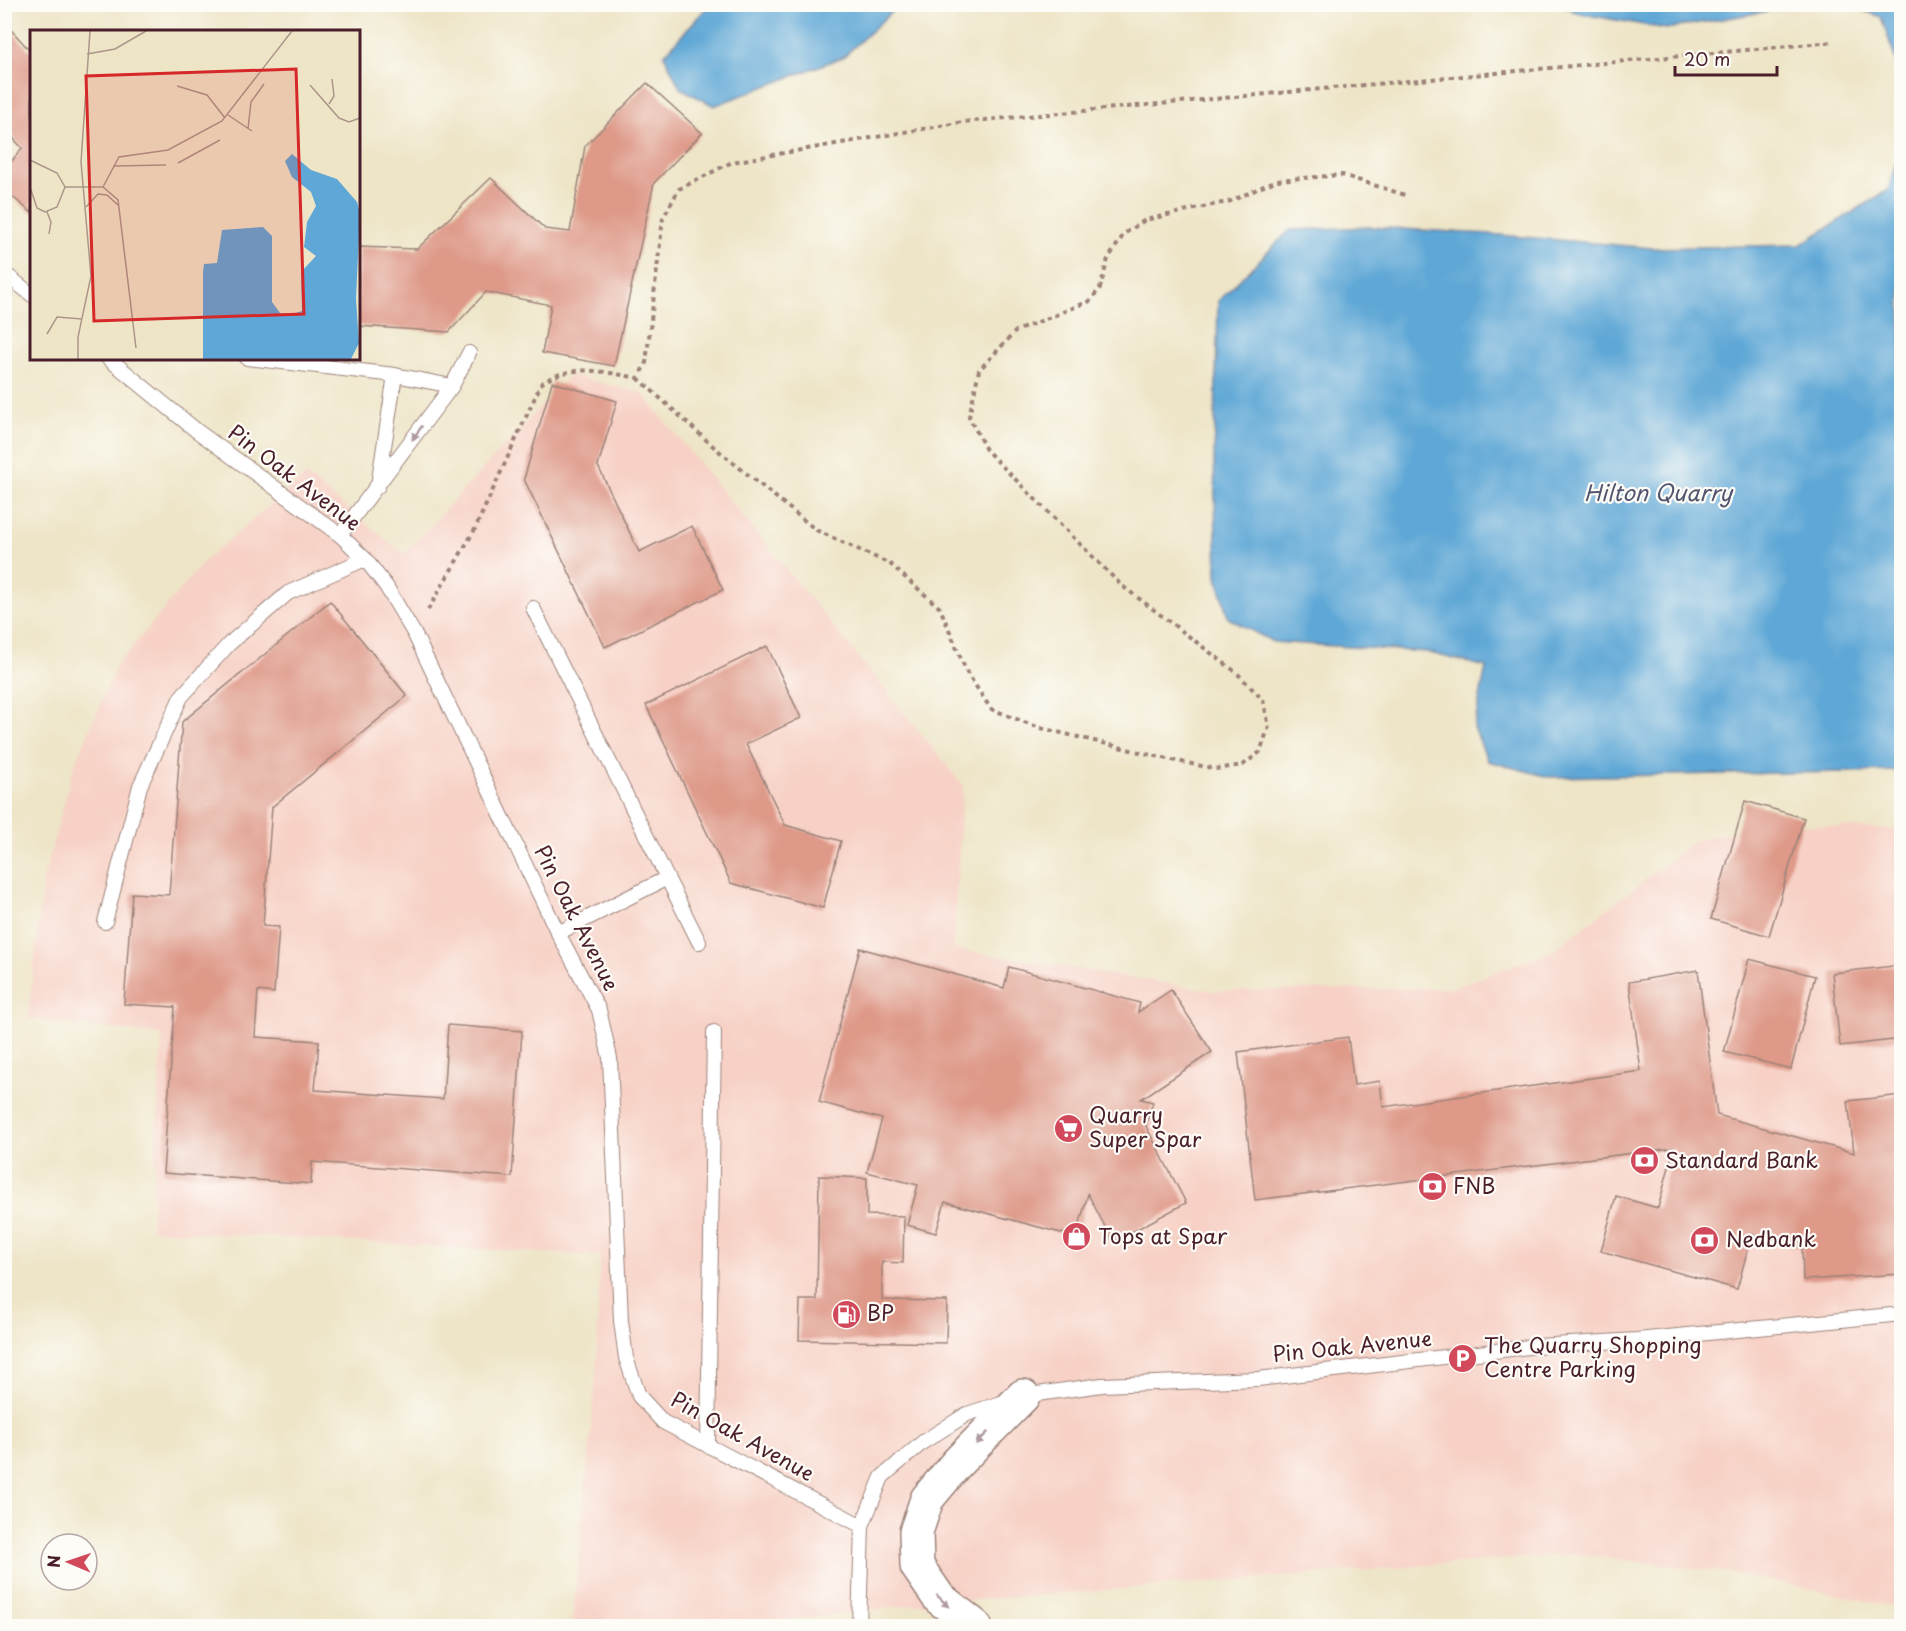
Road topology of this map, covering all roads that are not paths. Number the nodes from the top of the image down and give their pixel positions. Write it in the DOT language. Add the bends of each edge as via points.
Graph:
graph roads {
  1 [pos="4,273"];
  2 [pos="30,293"];
  3 [pos="469,354"];
  4 [pos="110,360"];
  5 [pos="264,360"];
  6 [pos="395,375"];
  7 [pos="452,386"];
  8 [pos="377,488"];
  9 [pos="340,535"];
  10 [pos="365,559"];
  11 [pos="533,608"];
  12 [pos="667,878"];
  13 [pos="105,922"];
  14 [pos="558,933"];
  15 [pos="699,942"];
  16 [pos="714,1032"];
  17 [pos="1902,1314"];
  18 [pos="1023,1396"];
  19 [pos="708,1446"];
  20 [pos="862,1526"];
  21 [pos="859,1626"];
  22 [pos="975,1626"];
  1 -- 2 [label="lane"];
  3 -- 7 [label="lane"];
  4 -- 9 [label="lane, Pin Oak Avenue" via="197,431"];
  5 -- 6 [label="lane"];
  6 -- 7 [label="lane"];
  6 -- 8 [label="lane"];
  7 -- 8 [label="lane, one-way"];
  8 -- 9 [label="lane"];
  9 -- 10 [label="lane, Pin Oak Avenue"];
  10 -- 13 [label="lane" via="288,593 229,644 182,697 140,786"];
  10 -- 14 [label="lane, Pin Oak Avenue" via="415,634"];
  11 -- 12 [label="lane"];
  12 -- 14 [label="lane"];
  12 -- 15 [label="lane"];
  14 -- 19 [label="lane, Pin Oak Avenue" via="599,1010 610,1058 621,1321 626,1358 639,1396 663,1422"];
  16 -- 19 [label="lane"];
  17 -- 18 [label="lane, Pin Oak Avenue" via="1537,1346 1258,1379 1102,1385"];
  18 -- 20 [label="lane, Pin Oak Avenue" via="967,1414 923,1442 882,1477"];
  18 -- 22 [label="street, one-way" via="927,1499 916,1532 917,1566 939,1598"];
  19 -- 20 [label="lane, Pin Oak Avenue"];
  20 -- 21 [label="lane, Pin Oak Avenue"];
}
